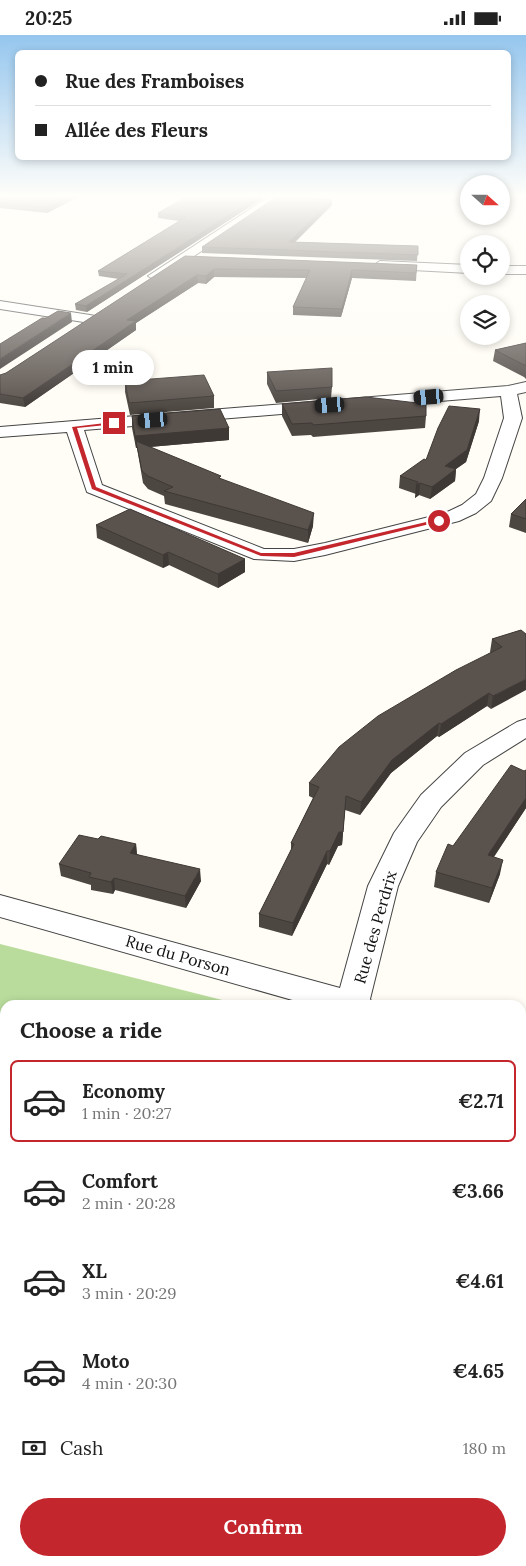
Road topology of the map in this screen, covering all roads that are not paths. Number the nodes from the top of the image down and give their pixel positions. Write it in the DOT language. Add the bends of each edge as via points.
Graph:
graph roads {
  1 [pos="169,267"];
  2 [pos="428,267"];
  3 [pos="460,269"];
  4 [pos="510,270"];
  5 [pos="526,271"];
  6 [pos="144,283"];
  7 [pos="0,305"];
  8 [pos="105,309"];
  9 [pos="90,319"];
  10 [pos="73,330"];
  11 [pos="517,389"];
  12 [pos="74,427"];
  13 [pos="0,432"];
  14 [pos="526,727"];
  15 [pos="0,906"];
  16 [pos="336,1000"];
  17 [pos="355,1000"];
  1 -- 6 [label="street"];
  2 -- 3 [label="street"];
  4 -- 5 [label="street"];
  7 -- 9 [label="street"];
  8 -- 9 [label="street"];
  9 -- 10 [label="street"];
  11 -- 12 [label="street"];
  11 -- 12 [label="street" via="512,446 484,497 469,509 452,517 294,555 261,555 94,488"];
  12 -- 13 [label="street"];
  14 -- 17 [label="street, Rue des Perdrix" via="474,759 432,801 404,840 384,886"];
  15 -- 16 [label="street, Rue du Porson"];
}
